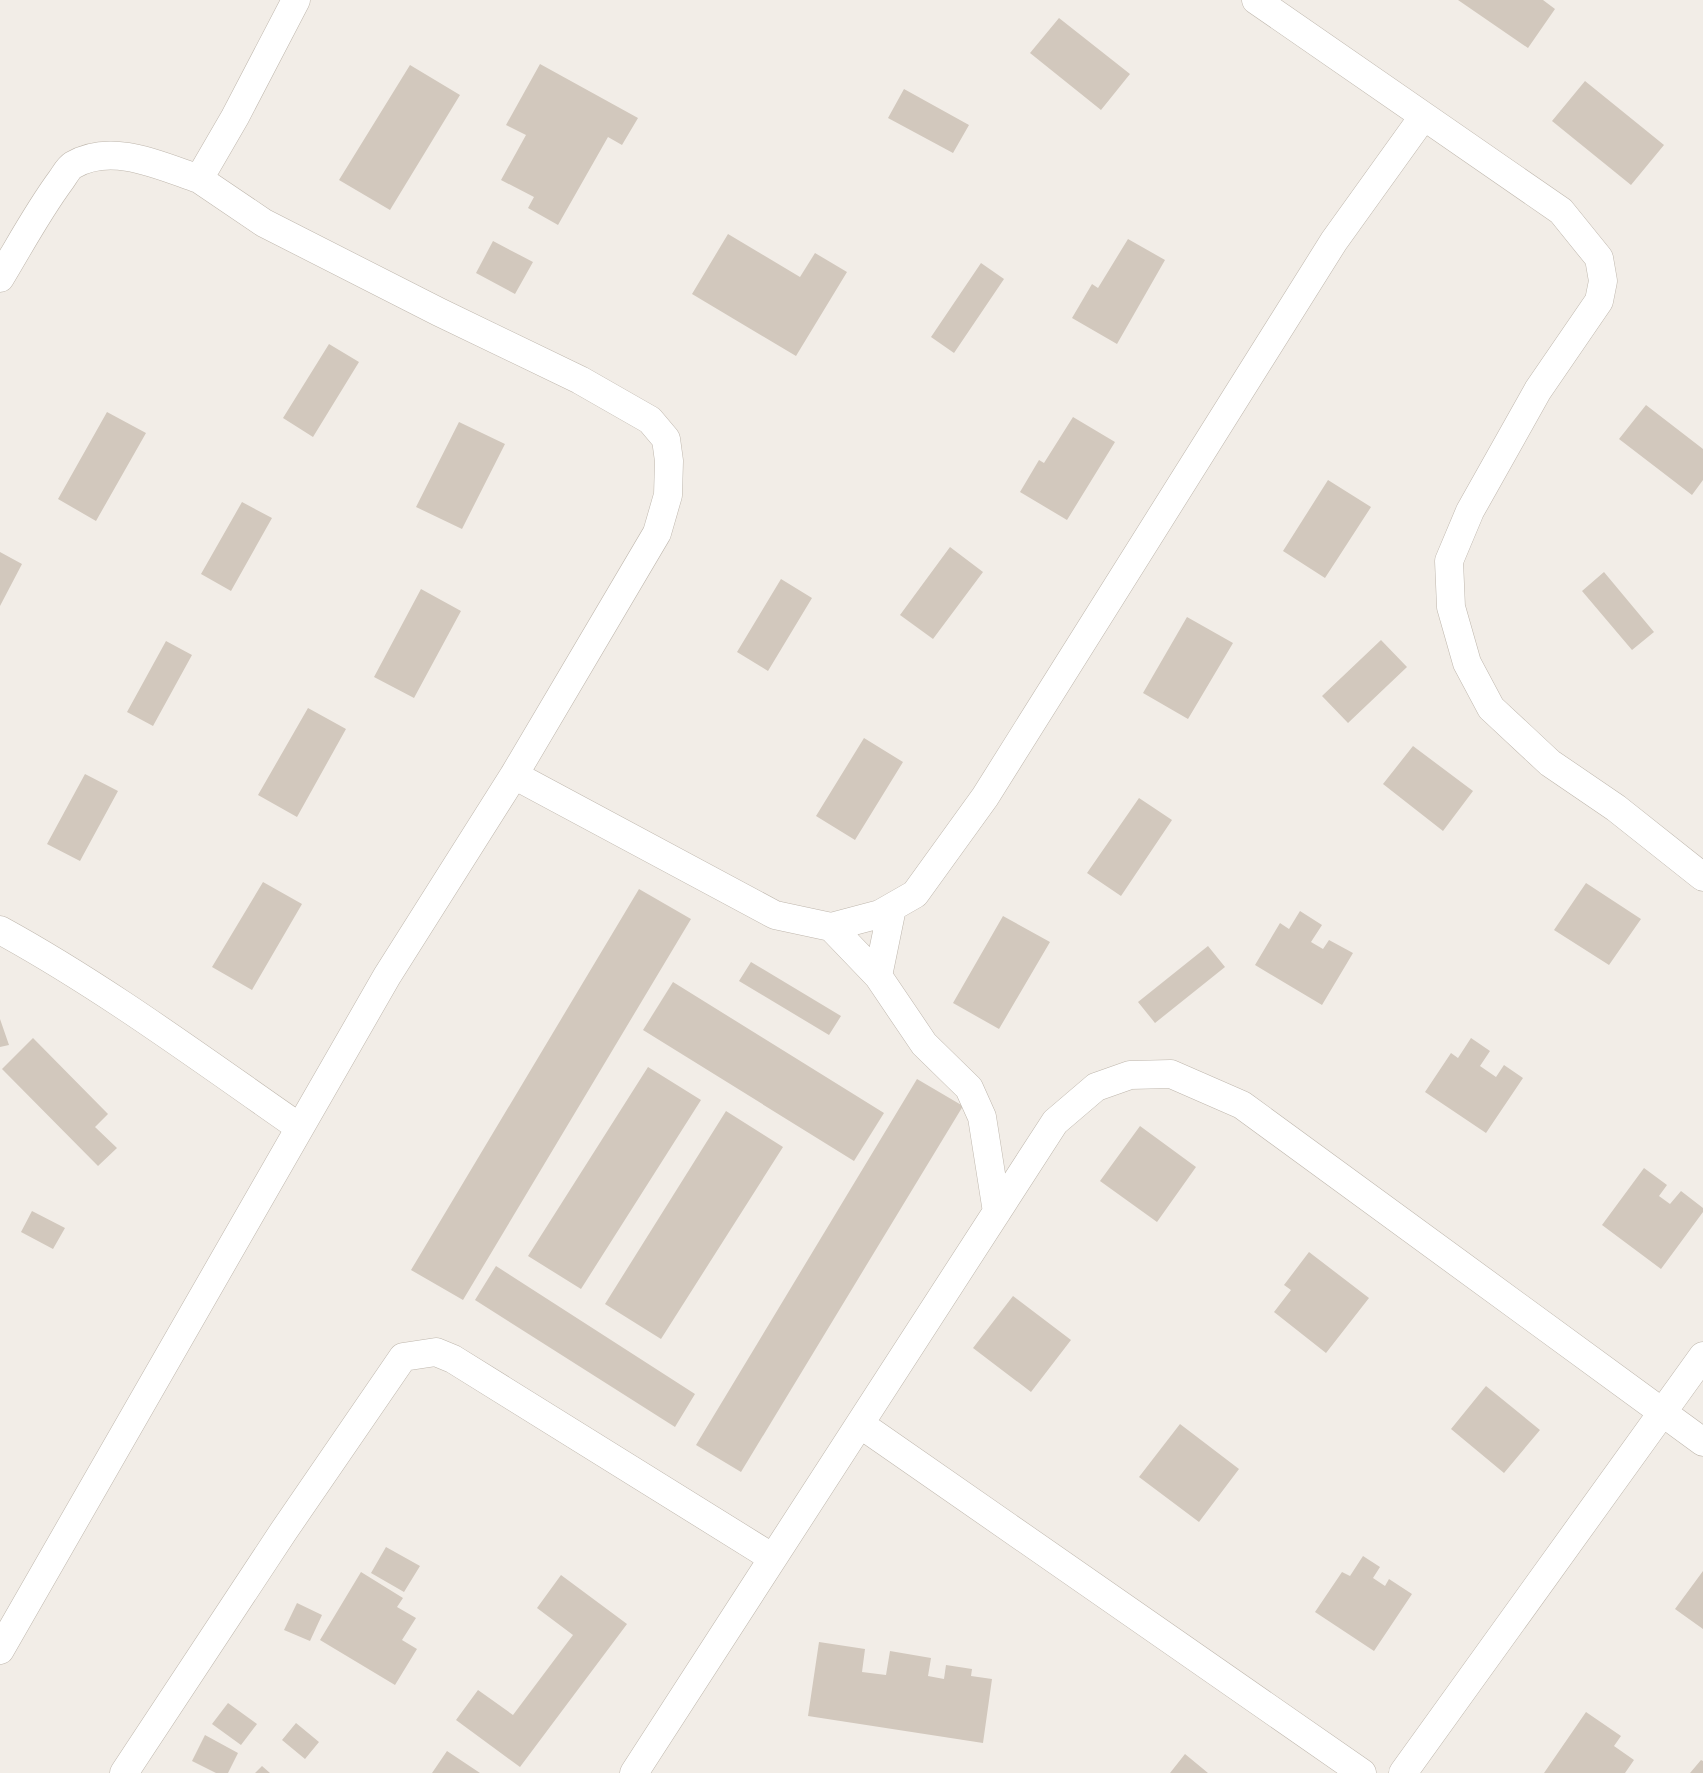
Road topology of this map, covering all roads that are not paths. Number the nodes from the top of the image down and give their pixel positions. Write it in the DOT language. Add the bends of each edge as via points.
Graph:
graph roads {
  1 [pos="296,0"];
  2 [pos="1256,0"];
  3 [pos="1423,117"];
  4 [pos="199,179"];
  5 [pos="0,278"];
  6 [pos="514,775"];
  7 [pos="1703,878"];
  8 [pos="892,908"];
  9 [pos="831,926"];
  10 [pos="0,930"];
  11 [pos="878,976"];
  12 [pos="299,1127"];
  13 [pos="997,1212"];
  14 [pos="1703,1356"];
  15 [pos="1663,1412"];
  16 [pos="860,1424"];
  17 [pos="1703,1442"];
  18 [pos="773,1558"];
  19 [pos="0,1650"];
  20 [pos="124,1773"];
  21 [pos="634,1773"];
  22 [pos="1362,1773"];
  23 [pos="1403,1773"];
  1 -- 4 [label="street"];
  2 -- 3 [label="street"];
  3 -- 7 [label="street" via="1561,210 1599,258 1603,281 1599,301 1538,390 1470,511 1449,561 1451,607 1467,663 1490,708 1519,736"];
  3 -- 8 [label="street" via="1334,241 985,797 915,894"];
  4 -- 5 [label="street" via="152,163 112,156 93,158 72,166 48,197"];
  4 -- 6 [label="street" via="264,223 580,380 650,420 666,439 668,495 657,533"];
  6 -- 9 [label="street" via="775,915"];
  6 -- 12 [label="street" via="387,976"];
  8 -- 9 [label="street"];
  8 -- 11 [label="street"];
  9 -- 11 [label="street"];
  10 -- 12 [label="street" via="42,953 131,1011"];
  11 -- 13 [label="street" via="924,1044 969,1088 982,1117"];
  12 -- 19 [label="street"];
  13 -- 15 [label="street" via="1055,1122 1096,1086 1130,1075 1171,1074 1242,1106"];
  13 -- 16 [label="street"];
  14 -- 15 [label="street"];
  15 -- 17 [label="street"];
  15 -- 23 [label="street"];
  16 -- 18 [label="street"];
  16 -- 22 [label="street"];
  18 -- 20 [label="street" via="453,1359 436,1352 403,1357"];
  18 -- 21 [label="street"];
}
